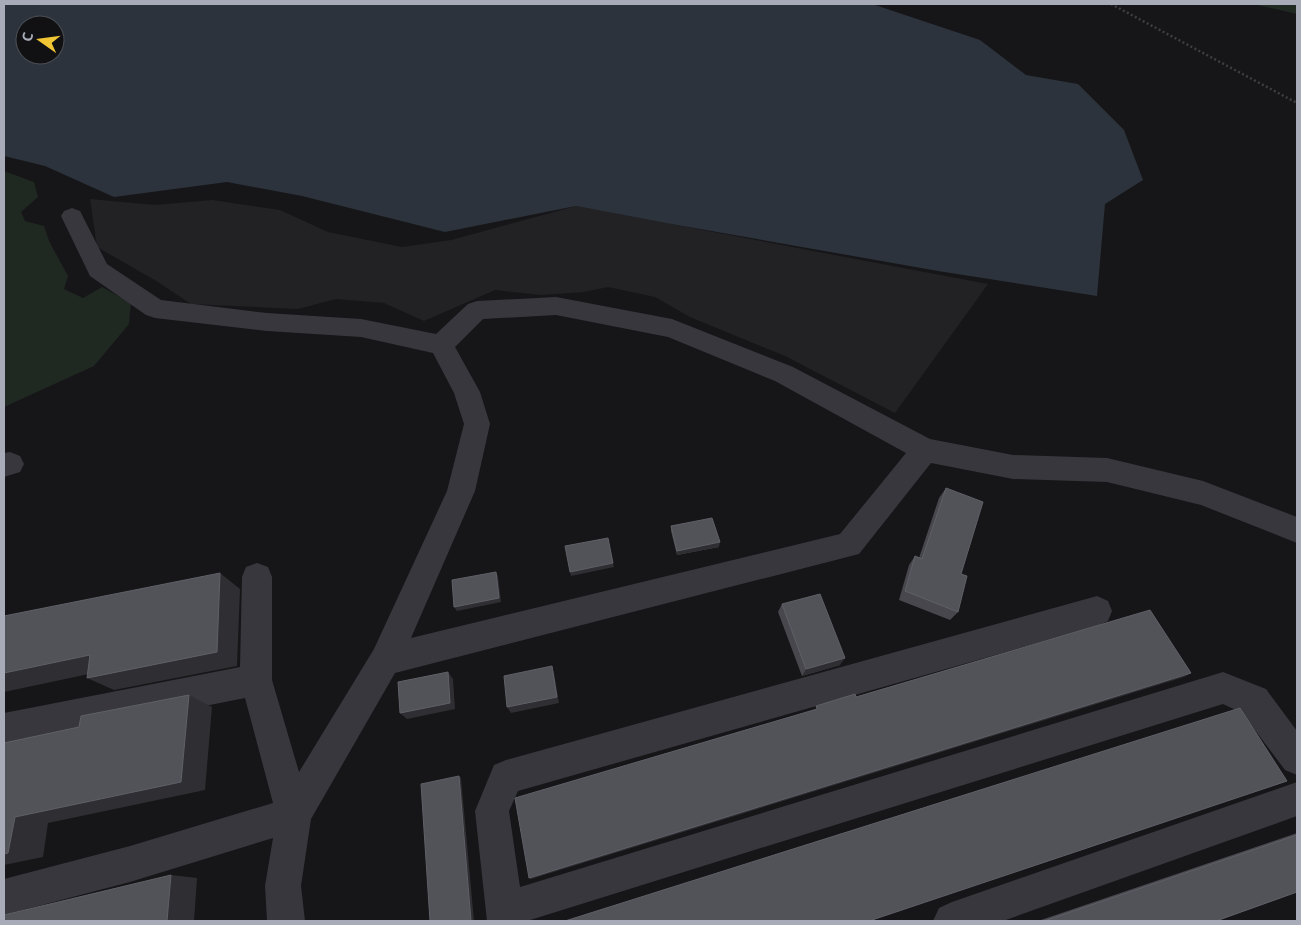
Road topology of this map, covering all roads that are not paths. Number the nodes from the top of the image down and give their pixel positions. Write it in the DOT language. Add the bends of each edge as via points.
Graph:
graph roads {
  1 [pos="72,216"];
  2 [pos="441,345"];
  3 [pos="925,450"];
  4 [pos="1297,530"];
  5 [pos="257,577"];
  6 [pos="1097,611"];
  7 [pos="385,660"];
  8 [pos="256,680"];
  9 [pos="4,729"];
  10 [pos="1297,758"];
  11 [pos="1297,799"];
  12 [pos="294,814"];
  13 [pos="4,897"];
  14 [pos="505,916"];
  15 [pos="286,921"];
  16 [pos="952,921"];
  1 -- 2 [label="lane" via="98,270 155,309 267,322 361,328"];
  2 -- 3 [label="lane" via="477,310 556,306 672,328 784,374"];
  2 -- 7 [label="lane" via="467,392 476,424 461,491"];
  3 -- 4 [label="lane" via="1013,467 1108,470 1203,493"];
  3 -- 7 [label="lane" via="849,546"];
  5 -- 8 [label="lane"];
  6 -- 14 [label="lane" via="506,777 492,811"];
  7 -- 12 [label="lane"];
  8 -- 9 [label="lane"];
  8 -- 12 [label="lane"];
  10 -- 14 [label="lane" via="1254,701 1223,688"];
  11 -- 16 [label="lane"];
  12 -- 13 [label="lane" via="130,864"];
  12 -- 15 [label="lane" via="283,886"];
}
